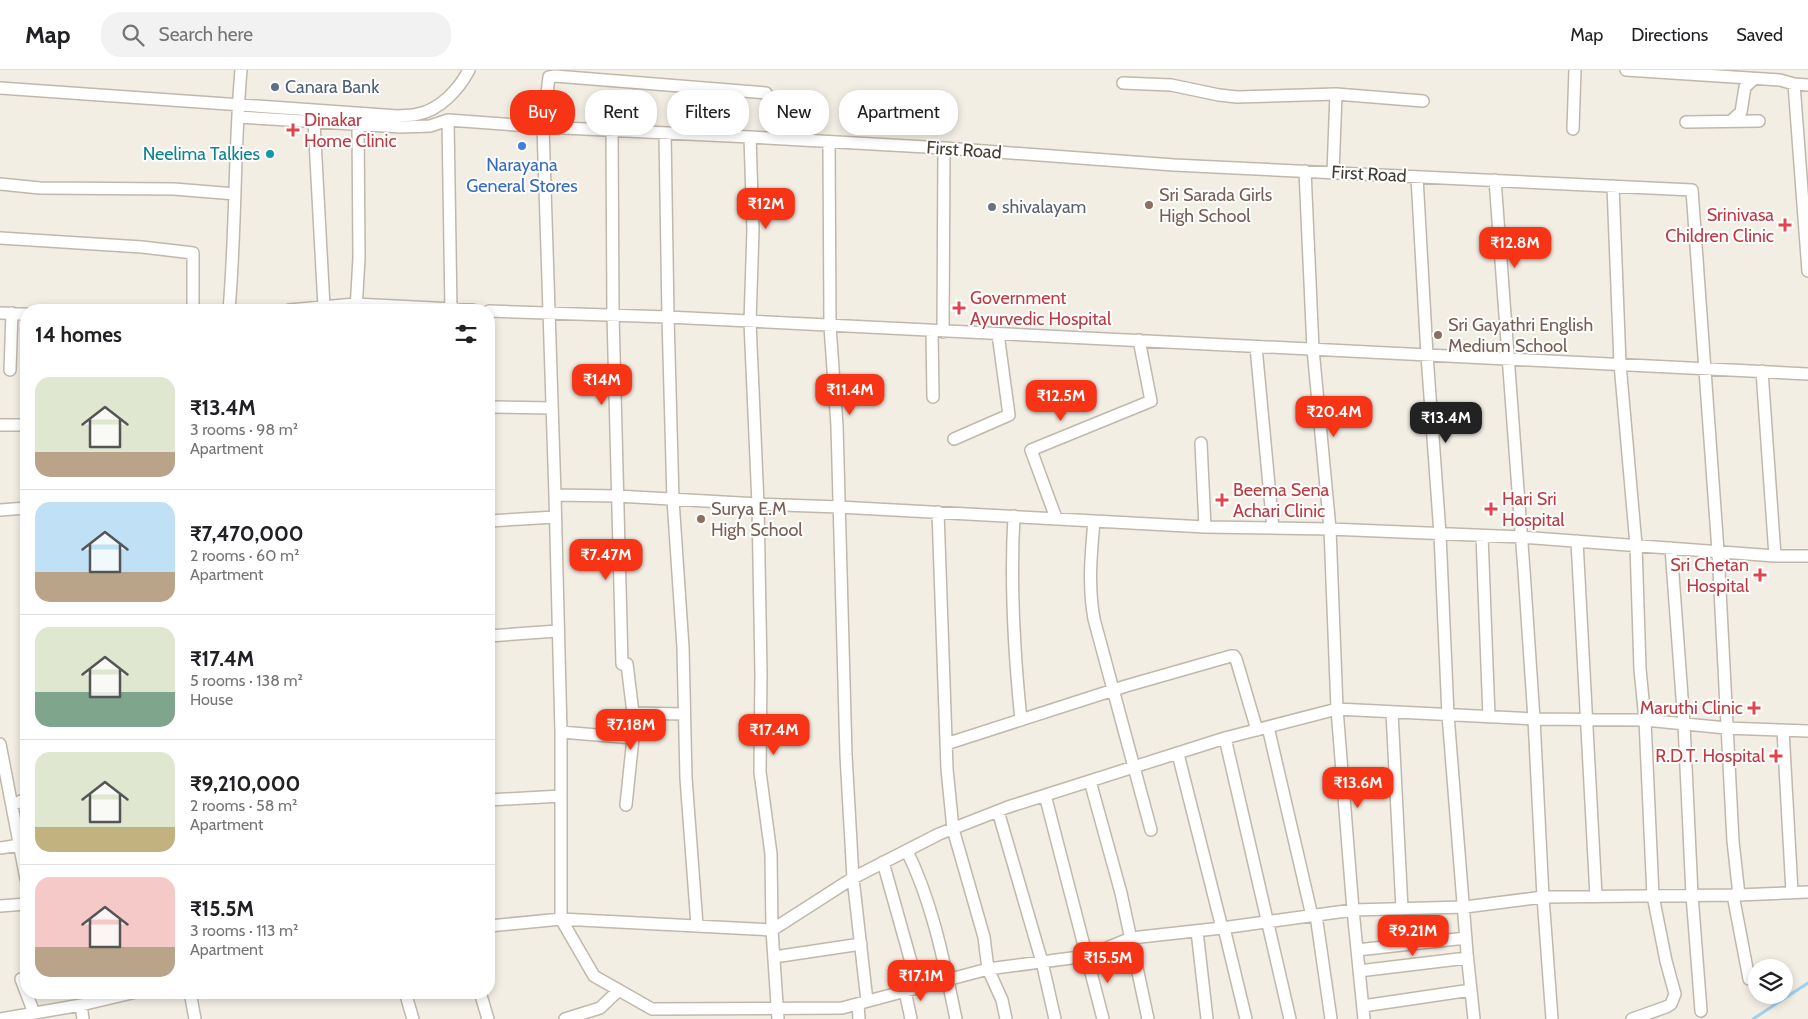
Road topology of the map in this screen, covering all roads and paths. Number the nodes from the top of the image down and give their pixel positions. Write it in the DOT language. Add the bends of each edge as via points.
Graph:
graph roads {
  1 [pos="241,70"];
  2 [pos="469,70"];
  3 [pos="1575,70"];
  4 [pos="1626,70"];
  5 [pos="1754,79"];
  6 [pos="1123,83"];
  7 [pos="1794,84"];
  8 [pos="1808,85"];
  9 [pos="0,88"];
  10 [pos="547,90"];
  11 [pos="759,92"];
  12 [pos="1336,94"];
  13 [pos="1423,101"];
  14 [pos="238,112"];
  15 [pos="448,120"];
  16 [pos="1731,121"];
  17 [pos="1759,121"];
  18 [pos="314,122"];
  19 [pos="1686,122"];
  20 [pos="358,123"];
  21 [pos="510,125"];
  22 [pos="1573,129"];
  23 [pos="657,133"];
  24 [pos="665,133"];
  25 [pos="543,135"];
  26 [pos="612,135"];
  27 [pos="750,137"];
  28 [pos="830,142"];
  29 [pos="944,148"];
  30 [pos="1305,171"];
  31 [pos="1333,172"];
  32 [pos="1417,177"];
  33 [pos="1495,180"];
  34 [pos="0,184"];
  35 [pos="1613,186"];
  36 [pos="235,194"];
  37 [pos="0,238"];
  38 [pos="1808,271"];
  39 [pos="193,304"];
  40 [pos="230,304"];
  41 [pos="324,304"];
  42 [pos="356,304"];
  43 [pos="451,304"];
  44 [pos="495,311"];
  45 [pos="0,312"];
  46 [pos="12,313"];
  47 [pos="549,313"];
  48 [pos="20,314"];
  49 [pos="613,316"];
  50 [pos="668,317"];
  51 [pos="750,322"];
  52 [pos="830,326"];
  53 [pos="937,331"];
  54 [pos="998,334"];
  55 [pos="1139,340"];
  56 [pos="1256,347"];
  57 [pos="1313,349"];
  58 [pos="1426,355"];
  59 [pos="1509,359"];
  60 [pos="1620,364"];
  61 [pos="1705,368"];
  62 [pos="10,370"];
  63 [pos="1762,371"];
  64 [pos="1808,374"];
  65 [pos="933,397"];
  66 [pos="495,407"];
  67 [pos="552,408"];
  68 [pos="0,425"];
  69 [pos="20,425"];
  70 [pos="954,439"];
  71 [pos="1200,443"];
  72 [pos="555,495"];
  73 [pos="617,496"];
  74 [pos="673,500"];
  75 [pos="758,504"];
  76 [pos="839,507"];
  77 [pos="20,508"];
  78 [pos="0,510"];
  79 [pos="938,512"];
  80 [pos="1014,516"];
  81 [pos="555,517"];
  82 [pos="1056,518"];
  83 [pos="495,521"];
  84 [pos="1094,521"];
  85 [pos="1205,527"];
  86 [pos="1273,528"];
  87 [pos="1330,529"];
  88 [pos="1440,534"];
  89 [pos="1482,536"];
  90 [pos="1522,537"];
  91 [pos="1577,541"];
  92 [pos="1636,545"];
  93 [pos="1671,548"];
  94 [pos="1718,551"];
  95 [pos="1774,556"];
  96 [pos="1808,556"];
  97 [pos="557,631"];
  98 [pos="495,636"];
  99 [pos="1113,690"];
  100 [pos="1337,709"];
  101 [pos="1392,712"];
  102 [pos="633,713"];
  103 [pos="684,714"];
  104 [pos="1448,716"];
  105 [pos="1489,717"];
  106 [pos="1534,719"];
  107 [pos="1588,719"];
  108 [pos="1021,720"];
  109 [pos="1646,720"];
  110 [pos="1684,724"];
  111 [pos="1262,728"];
  112 [pos="1726,728"];
  113 [pos="1783,730"];
  114 [pos="1808,731"];
  115 [pos="561,732"];
  116 [pos="633,738"];
  117 [pos="1225,738"];
  118 [pos="0,744"];
  119 [pos="946,744"];
  120 [pos="1178,754"];
  121 [pos="1134,766"];
  122 [pos="1090,781"];
  123 [pos="1045,795"];
  124 [pos="561,796"];
  125 [pos="495,800"];
  126 [pos="20,801"];
  127 [pos="12,804"];
  128 [pos="626,805"];
  129 [pos="998,811"];
  130 [pos="953,829"];
  131 [pos="1152,830"];
  132 [pos="20,845"];
  133 [pos="0,848"];
  134 [pos="907,851"];
  135 [pos="883,862"];
  136 [pos="853,878"];
  137 [pos="1792,892"];
  138 [pos="1808,892"];
  139 [pos="1692,895"];
  140 [pos="1736,895"];
  141 [pos="1596,896"];
  142 [pos="1653,896"];
  143 [pos="1543,897"];
  144 [pos="20,904"];
  145 [pos="0,906"];
  146 [pos="1464,907"];
  147 [pos="1402,909"];
  148 [pos="1352,910"];
  149 [pos="1314,916"];
  150 [pos="561,919"];
  151 [pos="1266,922"];
  152 [pos="495,925"];
  153 [pos="698,925"];
  154 [pos="1223,928"];
  155 [pos="772,930"];
  156 [pos="1197,931"];
  157 [pos="1131,938"];
  158 [pos="1466,938"];
  159 [pos="861,944"];
  160 [pos="1357,950"];
  161 [pos="774,956"];
  162 [pos="1087,956"];
  163 [pos="1467,958"];
  164 [pos="1042,962"];
  165 [pos="988,969"];
  166 [pos="1359,971"];
  167 [pos="1748,973"];
  168 [pos="948,980"];
  169 [pos="918,988"];
  170 [pos="619,990"];
  171 [pos="1471,990"];
  172 [pos="905,991"];
  173 [pos="29,999"];
  174 [pos="106,999"];
  175 [pos="191,999"];
  176 [pos="407,999"];
  177 [pos="482,999"];
  178 [pos="862,1002"];
  179 [pos="80,1005"];
  180 [pos="1363,1006"];
  181 [pos="1701,1010"];
  182 [pos="34,1013"];
  183 [pos="651,1014"];
  184 [pos="778,1014"];
  185 [pos="15,1018"];
  186 [pos="0,1019"];
  187 [pos="83,1019"];
  188 [pos="195,1019"];
  189 [pos="413,1019"];
  190 [pos="488,1019"];
  191 [pos="565,1019"];
  192 [pos="860,1019"];
  193 [pos="911,1019"];
  194 [pos="956,1019"];
  195 [pos="1006,1019"];
  196 [pos="1055,1019"];
  197 [pos="1103,1019"];
  198 [pos="1148,1019"];
  199 [pos="1206,1019"];
  200 [pos="1246,1019"];
  201 [pos="1290,1019"];
  202 [pos="1331,1019"];
  203 [pos="1364,1019"];
  204 [pos="1474,1019"];
  205 [pos="1552,1019"];
  206 [pos="1632,1019"];
  1 -- 14 [label="street"];
  2 -- 14 [label="street" via="450,96 420,114 398,116 263,107"];
  3 -- 22 [label="street"];
  4 -- 5 [label="street"];
  5 -- 7 [label="street"];
  5 -- 16 [label="street" via="1745,87 1741,112"];
  6 -- 12 [label="street" via="1182,86 1237,97"];
  7 -- 8 [label="street"];
  7 -- 38 [label="street"];
  9 -- 14 [label="street"];
  10 -- 11 [label="street" via="551,76"];
  12 -- 13 [label="street"];
  12 -- 31 [label="street"];
  14 -- 18 [label="street, First Road"];
  14 -- 36 [label="street"];
  15 -- 20 [label="street, First Road" via="430,126 401,127"];
  15 -- 21 [label="street, First Road"];
  15 -- 43 [label="street"];
  16 -- 17 [label="street"];
  16 -- 19 [label="street"];
  18 -- 20 [label="street, First Road"];
  18 -- 41 [label="street"];
  20 -- 42 [label="street"];
  23 -- 24 [label="street, First Road"];
  24 -- 27 [label="street, First Road"];
  24 -- 50 [label="street"];
  25 -- 47 [label="street"];
  26 -- 49 [label="street"];
  27 -- 28 [label="street, First Road"];
  27 -- 51 [label="street" via="753,230"];
  28 -- 29 [label="street, First Road"];
  28 -- 52 [label="street"];
  29 -- 30 [label="street, First Road"];
  29 -- 53 [label="street"];
  30 -- 31 [label="street, First Road"];
  30 -- 57 [label="street"];
  31 -- 32 [label="street, First Road"];
  32 -- 33 [label="street, First Road"];
  32 -- 58 [label="street"];
  33 -- 35 [label="street, First Road"];
  33 -- 59 [label="street"];
  34 -- 36 [label="street"];
  35 -- 60 [label="street"];
  35 -- 61 [label="street, First Road" via="1692,190"];
  36 -- 40 [label="street"];
  37 -- 39 [label="street" via="193,253"];
  44 -- 47 [label="street"];
  45 -- 46 [label="street"];
  46 -- 48 [label="street"];
  46 -- 62 [label="street"];
  47 -- 49 [label="street"];
  47 -- 67 [label="street"];
  49 -- 50 [label="street"];
  49 -- 73 [label="street"];
  50 -- 51 [label="street"];
  50 -- 74 [label="street"];
  51 -- 52 [label="street"];
  51 -- 75 [label="street"];
  52 -- 53 [label="street"];
  52 -- 76 [label="street"];
  53 -- 54 [label="street"];
  53 -- 65 [label="street"];
  54 -- 55 [label="street"];
  54 -- 70 [label="street" via="1009,415"];
  55 -- 56 [label="street"];
  55 -- 82 [label="street" via="1152,401 1031,450"];
  56 -- 57 [label="street"];
  56 -- 86 [label="street"];
  57 -- 58 [label="street"];
  57 -- 87 [label="street"];
  58 -- 59 [label="street"];
  58 -- 88 [label="street"];
  59 -- 60 [label="street"];
  59 -- 90 [label="street"];
  60 -- 61 [label="street"];
  60 -- 92 [label="street"];
  61 -- 63 [label="street"];
  61 -- 94 [label="street"];
  63 -- 64 [label="street"];
  63 -- 95 [label="street"];
  66 -- 67 [label="street"];
  67 -- 72 [label="street"];
  68 -- 69 [label="street"];
  71 -- 85 [label="street"];
  72 -- 73 [label="street"];
  72 -- 81 [label="street"];
  73 -- 74 [label="street"];
  73 -- 102 [label="street" via="624,664"];
  74 -- 75 [label="street"];
  74 -- 103 [label="street"];
  75 -- 76 [label="street"];
  75 -- 155 [label="street" via="760,772 771,854"];
  76 -- 79 [label="street"];
  76 -- 136 [label="street"];
  77 -- 78 [label="street"];
  79 -- 80 [label="street"];
  79 -- 119 [label="street"];
  80 -- 82 [label="street"];
  80 -- 108 [label="street" via="1013,595"];
  81 -- 83 [label="street"];
  81 -- 97 [label="street"];
  82 -- 84 [label="street"];
  84 -- 85 [label="street"];
  84 -- 99 [label="street" via="1091,602"];
  85 -- 86 [label="street"];
  86 -- 87 [label="street"];
  87 -- 88 [label="street"];
  87 -- 100 [label="street"];
  88 -- 89 [label="street"];
  88 -- 104 [label="street"];
  89 -- 90 [label="street"];
  89 -- 105 [label="street"];
  90 -- 91 [label="street"];
  90 -- 106 [label="street"];
  91 -- 92 [label="street"];
  91 -- 107 [label="street"];
  92 -- 93 [label="street"];
  92 -- 109 [label="street" via="1640,669"];
  93 -- 94 [label="street"];
  93 -- 110 [label="street"];
  94 -- 95 [label="street"];
  94 -- 112 [label="street"];
  95 -- 96 [label="street"];
  97 -- 98 [label="street"];
  97 -- 115 [label="street"];
  99 -- 108 [label="street"];
  99 -- 111 [label="street" via="1234,656"];
  99 -- 121 [label="street"];
  100 -- 101 [label="street"];
  100 -- 111 [label="street"];
  100 -- 148 [label="street"];
  101 -- 104 [label="street"];
  101 -- 147 [label="street"];
  102 -- 103 [label="street"];
  102 -- 116 [label="street"];
  103 -- 153 [label="street"];
  104 -- 105 [label="street"];
  104 -- 146 [label="street"];
  105 -- 106 [label="street"];
  106 -- 107 [label="street"];
  106 -- 143 [label="street"];
  107 -- 109 [label="street"];
  107 -- 141 [label="street"];
  108 -- 119 [label="street"];
  109 -- 110 [label="street"];
  109 -- 142 [label="street"];
  110 -- 112 [label="street"];
  110 -- 139 [label="street"];
  111 -- 117 [label="street"];
  111 -- 149 [label="street"];
  112 -- 113 [label="street"];
  112 -- 140 [label="street"];
  113 -- 114 [label="street"];
  113 -- 137 [label="street"];
  115 -- 116 [label="street"];
  115 -- 124 [label="street"];
  116 -- 128 [label="street"];
  117 -- 120 [label="street"];
  117 -- 151 [label="street"];
  118 -- 127 [label="street"];
  119 -- 130 [label="street"];
  120 -- 121 [label="street"];
  120 -- 154 [label="street"];
  121 -- 122 [label="street"];
  121 -- 131 [label="street"];
  122 -- 123 [label="street"];
  122 -- 157 [label="street"];
  123 -- 129 [label="street"];
  123 -- 162 [label="street"];
  124 -- 125 [label="street"];
  124 -- 150 [label="street"];
  126 -- 127 [label="street"];
  127 -- 132 [label="street"];
  129 -- 130 [label="street"];
  129 -- 164 [label="street"];
  130 -- 134 [label="street"];
  130 -- 165 [label="street" via="984,936"];
  132 -- 133 [label="street"];
  134 -- 135 [label="street"];
  134 -- 168 [label="street" via="930,908"];
  135 -- 136 [label="street"];
  135 -- 169 [label="street"];
  136 -- 155 [label="street"];
  136 -- 159 [label="street"];
  137 -- 138 [label="street"];
  137 -- 140 [label="street"];
  139 -- 140 [label="street"];
  139 -- 142 [label="street"];
  139 -- 181 [label="street"];
  140 -- 167 [label="street"];
  141 -- 142 [label="street"];
  141 -- 143 [label="street"];
  142 -- 206 [label="street" via="1675,994 1666,1007"];
  143 -- 146 [label="street"];
  143 -- 205 [label="street"];
  144 -- 145 [label="street"];
  146 -- 147 [label="street"];
  146 -- 158 [label="street"];
  147 -- 148 [label="street"];
  148 -- 149 [label="street"];
  148 -- 160 [label="street"];
  149 -- 151 [label="street"];
  149 -- 202 [label="street"];
  150 -- 152 [label="street"];
  150 -- 153 [label="street"];
  150 -- 170 [label="street" via="594,976"];
  151 -- 154 [label="street"];
  151 -- 201 [label="street"];
  153 -- 155 [label="street"];
  154 -- 156 [label="street"];
  154 -- 200 [label="street"];
  155 -- 161 [label="street"];
  156 -- 157 [label="street"];
  156 -- 199 [label="street"];
  157 -- 162 [label="street"];
  157 -- 198 [label="street"];
  158 -- 160 [label="street"];
  158 -- 163 [label="street"];
  159 -- 161 [label="street"];
  159 -- 178 [label="street"];
  160 -- 166 [label="street"];
  161 -- 184 [label="street"];
  162 -- 164 [label="street"];
  162 -- 197 [label="street"];
  163 -- 166 [label="street"];
  163 -- 171 [label="street"];
  164 -- 165 [label="street"];
  164 -- 196 [label="street"];
  165 -- 168 [label="street"];
  165 -- 195 [label="street" via="1002,1000"];
  166 -- 180 [label="street"];
  168 -- 169 [label="street"];
  168 -- 194 [label="street"];
  169 -- 172 [label="street"];
  170 -- 183 [label="street"];
  170 -- 191 [label="street" via="600,1008"];
  171 -- 180 [label="street"];
  171 -- 204 [label="street"];
  172 -- 178 [label="street"];
  172 -- 193 [label="street"];
  173 -- 182 [label="street"];
  174 -- 179 [label="street"];
  175 -- 188 [label="street"];
  176 -- 189 [label="street"];
  177 -- 190 [label="street"];
  178 -- 184 [label="street" via="842,1008"];
  178 -- 192 [label="street"];
  179 -- 182 [label="street"];
  179 -- 187 [label="street"];
  180 -- 203 [label="street"];
  182 -- 185 [label="street"];
  183 -- 184 [label="street"];
  185 -- 186 [label="street"];
}
